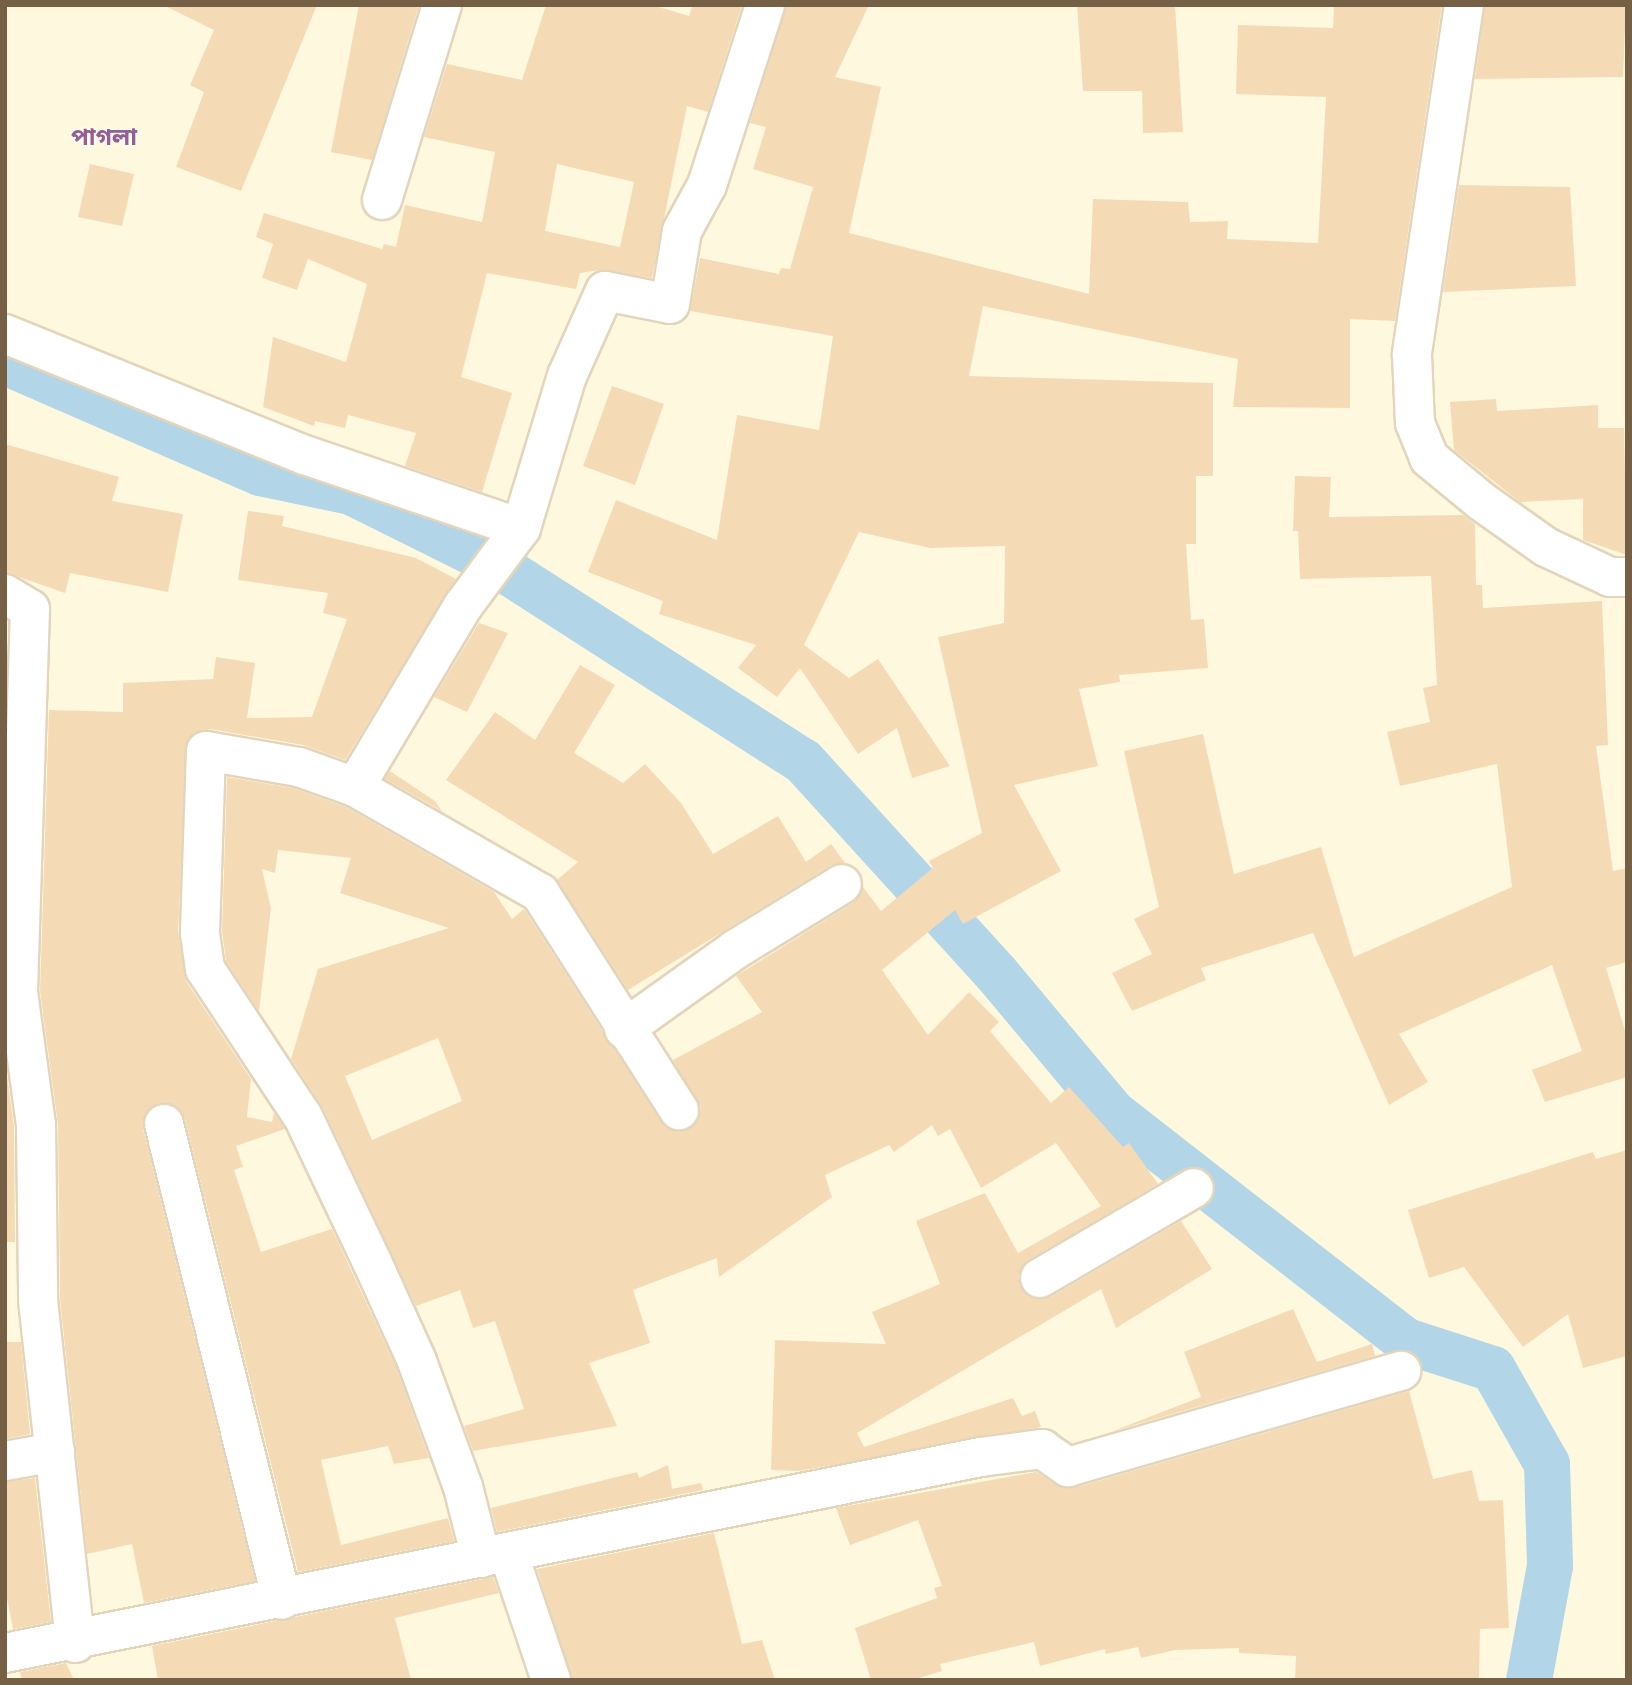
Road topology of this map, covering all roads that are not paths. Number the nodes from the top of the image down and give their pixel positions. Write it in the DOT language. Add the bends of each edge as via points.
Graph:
graph roads {
  1 [pos="442,5"];
  2 [pos="765,5"];
  3 [pos="1464,5"];
  4 [pos="382,200"];
  5 [pos="5,334"];
  6 [pos="521,528"];
  7 [pos="1627,577"];
  8 [pos="5,594"];
  9 [pos="355,787"];
  10 [pos="842,884"];
  11 [pos="624,1029"];
  12 [pos="679,1110"];
  13 [pos="164,1124"];
  14 [pos="1194,1188"];
  15 [pos="1040,1278"];
  16 [pos="21,1280"];
  17 [pos="1401,1371"];
  18 [pos="55,1452"];
  19 [pos="5,1461"];
  20 [pos="494,1555"];
  21 [pos="282,1600"];
  22 [pos="75,1643"];
  23 [pos="5,1653"];
  24 [pos="551,1680"];
  1 -- 4 [label="street"];
  2 -- 6 [label="street" via="707,185 682,232 670,304 605,290 567,376"];
  3 -- 7 [label="street" via="1412,355 1415,423 1429,458 1481,501 1546,547 1610,577"];
  5 -- 6 [label="street" via="305,455"];
  6 -- 9 [label="street" via="463,606"];
  8 -- 16 [label="street" via="30,609 18,992 36,1125"];
  9 -- 11 [label="street" via="540,893"];
  9 -- 20 [label="street" via="299,767 206,751 200,932 205,969 303,1117 372,1262"];
  10 -- 11 [label="street" via="736,949"];
  11 -- 12 [label="street"];
  13 -- 21 [label="street"];
  14 -- 15 [label="street"];
  16 -- 18 [label="street"];
  17 -- 20 [label="street" via="1068,1467 1042,1449 981,1457"];
  18 -- 19 [label="street"];
  18 -- 22 [label="street"];
  20 -- 21 [label="street"];
  20 -- 24 [label="street"];
  21 -- 22 [label="street"];
  22 -- 23 [label="street"];
}
